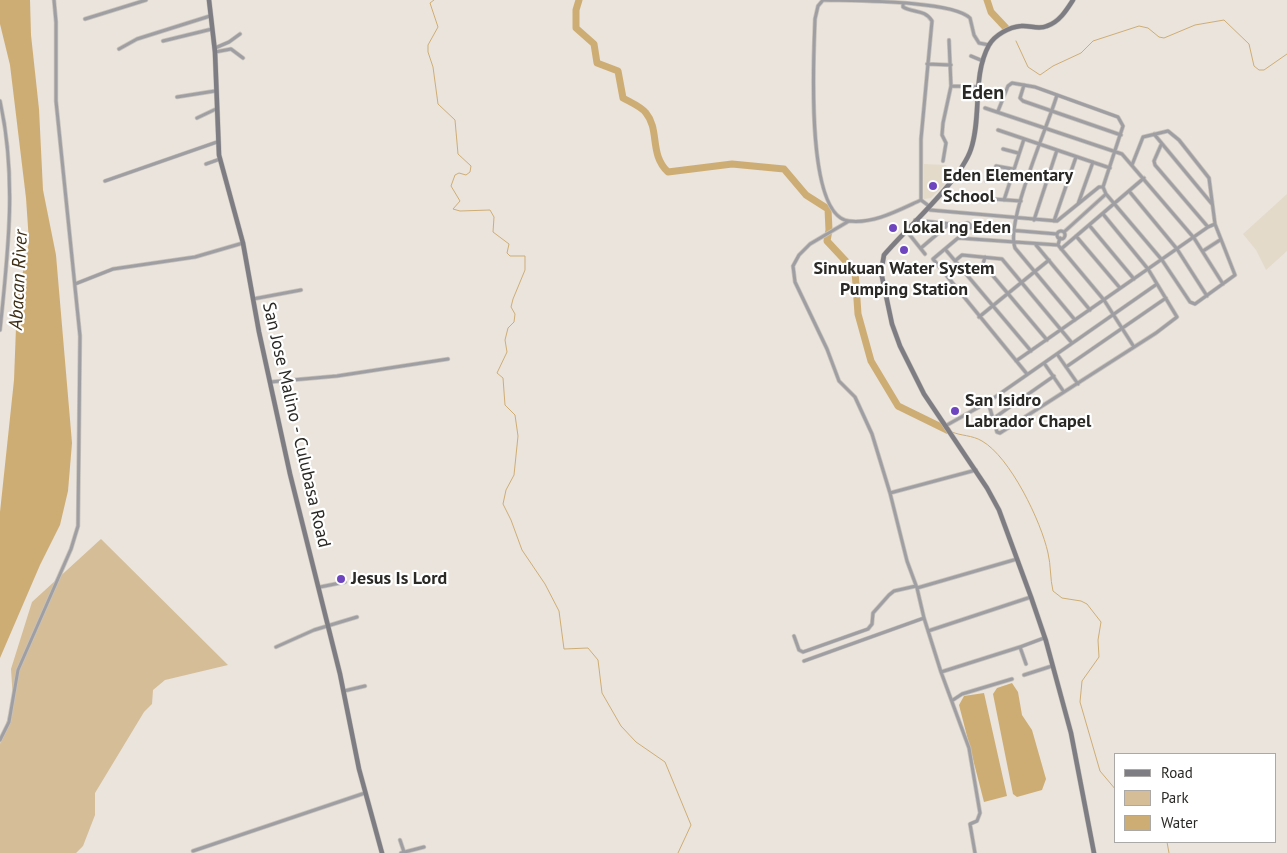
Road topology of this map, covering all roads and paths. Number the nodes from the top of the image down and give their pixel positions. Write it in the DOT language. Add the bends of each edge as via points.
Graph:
graph roads {
  1 [pos="54,0"];
  2 [pos="146,0"];
  3 [pos="208,0"];
  4 [pos="824,0"];
  5 [pos="1073,0"];
  6 [pos="903,3"];
  7 [pos="210,16"];
  8 [pos="85,19"];
  9 [pos="212,29"];
  10 [pos="240,34"];
  11 [pos="949,40"];
  12 [pos="163,41"];
  13 [pos="989,45"];
  14 [pos="119,49"];
  15 [pos="215,50"];
  16 [pos="970,56"];
  17 [pos="243,58"];
  18 [pos="983,61"];
  19 [pos="927,64"];
  20 [pos="951,65"];
  21 [pos="1024,85"];
  22 [pos="951,86"];
  23 [pos="980,87"];
  24 [pos="215,92"];
  25 [pos="1057,95"];
  26 [pos="178,97"];
  27 [pos="0,101"];
  28 [pos="985,108"];
  29 [pos="216,109"];
  30 [pos="1052,110"];
  31 [pos="998,111"];
  32 [pos="197,118"];
  33 [pos="1047,127"];
  34 [pos="998,130"];
  35 [pos="1154,134"];
  36 [pos="1120,135"];
  37 [pos="1024,139"];
  38 [pos="217,142"];
  39 [pos="1040,145"];
  40 [pos="1161,145"];
  41 [pos="1003,149"];
  42 [pos="1057,150"];
  43 [pos="1115,152"];
  44 [pos="1018,153"];
  45 [pos="1076,157"];
  46 [pos="220,160"];
  47 [pos="943,161"];
  48 [pos="1093,162"];
  49 [pos="206,164"];
  50 [pos="1132,165"];
  51 [pos="1110,168"];
  52 [pos="1013,169"];
  53 [pos="1144,178"];
  54 [pos="105,181"];
  55 [pos="986,181"];
  56 [pos="1103,187"];
  57 [pos="1082,192"];
  58 [pos="1129,192"];
  59 [pos="1106,194"];
  60 [pos="965,197"];
  61 [pos="1087,197"];
  62 [pos="922,200"];
  63 [pos="1004,200"];
  64 [pos="1021,201"];
  65 [pos="1116,203"];
  66 [pos="1078,204"];
  67 [pos="1213,205"];
  68 [pos="929,208"];
  69 [pos="1103,214"];
  70 [pos="1016,218"];
  71 [pos="915,220"];
  72 [pos="1034,220"];
  73 [pos="849,221"];
  74 [pos="1054,221"];
  75 [pos="949,224"];
  76 [pos="1215,224"];
  77 [pos="1089,225"];
  78 [pos="1208,227"];
  79 [pos="1014,231"];
  80 [pos="1064,232"];
  81 [pos="909,234"];
  82 [pos="1057,234"];
  83 [pos="1076,236"];
  84 [pos="1060,238"];
  85 [pos="1194,238"];
  86 [pos="1220,240"];
  87 [pos="1013,242"];
  88 [pos="243,243"];
  89 [pos="1035,244"];
  90 [pos="1060,247"];
  91 [pos="921,248"];
  92 [pos="945,248"];
  93 [pos="1177,249"];
  94 [pos="1203,251"];
  95 [pos="925,254"];
  96 [pos="975,255"];
  97 [pos="985,257"];
  98 [pos="956,260"];
  99 [pos="1048,260"];
  100 [pos="1162,260"];
  101 [pos="983,264"];
  102 [pos="1148,269"];
  103 [pos="1035,271"];
  104 [pos="1134,279"];
  105 [pos="1021,282"];
  106 [pos="75,284"];
  107 [pos="1157,284"];
  108 [pos="1223,284"];
  109 [pos="1120,288"];
  110 [pos="300,290"];
  111 [pos="1008,293"];
  112 [pos="1207,296"];
  113 [pos="1166,298"];
  114 [pos="253,299"];
  115 [pos="1104,300"];
  116 [pos="993,306"];
  117 [pos="1090,310"];
  118 [pos="1114,314"];
  119 [pos="979,317"];
  120 [pos="1075,320"];
  121 [pos="1122,328"];
  122 [pos="0,330"];
  123 [pos="1061,330"];
  124 [pos="1047,340"];
  125 [pos="1072,343"];
  126 [pos="1134,347"];
  127 [pos="1031,351"];
  128 [pos="1057,354"];
  129 [pos="448,359"];
  130 [pos="1016,361"];
  131 [pos="1044,363"];
  132 [pos="1066,367"];
  133 [pos="1027,374"];
  134 [pos="1054,376"];
  135 [pos="270,382"];
  136 [pos="1078,384"];
  137 [pos="1064,392"];
  138 [pos="988,402"];
  139 [pos="994,418"];
  140 [pos="947,425"];
  141 [pos="976,470"];
  142 [pos="890,493"];
  143 [pos="1017,559"];
  144 [pos="346,582"];
  145 [pos="320,587"];
  146 [pos="917,587"];
  147 [pos="1031,598"];
  148 [pos="357,618"];
  149 [pos="924,618"];
  150 [pos="329,626"];
  151 [pos="928,631"];
  152 [pos="794,636"];
  153 [pos="1044,638"];
  154 [pos="276,646"];
  155 [pos="1020,647"];
  156 [pos="804,661"];
  157 [pos="1026,664"];
  158 [pos="1052,666"];
  159 [pos="941,672"];
  160 [pos="1024,675"];
  161 [pos="1012,679"];
  162 [pos="365,686"];
  163 [pos="344,691"];
  164 [pos="953,700"];
  165 [pos="0,740"];
  166 [pos="366,793"];
  167 [pos="400,840"];
  168 [pos="424,846"];
  169 [pos="193,851"];
  170 [pos="402,852"];
  171 [pos="382,853"];
  172 [pos="975,853"];
  173 [pos="1094,853"];
  1 -- 106 [label="street" via="56,110"];
  2 -- 8 [label="street"];
  3 -- 7 [label="street, San Jose Malino - Culubasa Road"];
  4 -- 6 [label="street"];
  4 -- 73 [label="street" via="819,2 815,18 816,158 826,197 839,216"];
  5 -- 13 [label="street" via="1053,24 1039,28 1017,27 995,37"];
  6 -- 13 [label="street" via="965,13 972,22 976,40"];
  6 -- 19 [label="street" via="906,9 926,14 931,19"];
  7 -- 9 [label="street, San Jose Malino - Culubasa Road"];
  7 -- 14 [label="street" via="137,39"];
  9 -- 12 [label="street"];
  9 -- 15 [label="street, San Jose Malino - Culubasa Road"];
  10 -- 15 [label="street"];
  11 -- 20 [label="street"];
  13 -- 18 [label="street"];
  15 -- 17 [label="street" via="231,49"];
  15 -- 24 [label="street, San Jose Malino - Culubasa Road"];
  16 -- 18 [label="street"];
  18 -- 23 [label="street"];
  19 -- 20 [label="street"];
  19 -- 62 [label="street" via="920,139"];
  20 -- 22 [label="street"];
  21 -- 25 [label="street"];
  21 -- 30 [label="street" via="1021,100"];
  21 -- 31 [label="street" via="1009,84"];
  22 -- 23 [label="street"];
  22 -- 47 [label="street" via="942,129 946,143"];
  23 -- 68 [label="street" via="970,151"];
  24 -- 26 [label="street"];
  24 -- 29 [label="street, San Jose Malino - Culubasa Road"];
  25 -- 30 [label="street"];
  25 -- 36 [label="street" via="1116,116 1123,124"];
  27 -- 122 [label="street" via="11,201"];
  28 -- 31 [label="street"];
  29 -- 32 [label="street"];
  29 -- 38 [label="street, San Jose Malino - Culubasa Road"];
  30 -- 33 [label="street"];
  30 -- 36 [label="street"];
  31 -- 33 [label="street"];
  33 -- 39 [label="street"];
  33 -- 43 [label="street"];
  34 -- 37 [label="street"];
  35 -- 40 [label="street"];
  35 -- 50 [label="street" via="1143,137"];
  35 -- 67 [label="street" via="1168,131 1174,134 1200,165 1209,178"];
  36 -- 43 [label="street"];
  37 -- 39 [label="street"];
  37 -- 44 [label="street"];
  38 -- 46 [label="street, San Jose Malino - Culubasa Road"];
  38 -- 54 [label="street"];
  39 -- 42 [label="street"];
  39 -- 64 [label="street"];
  40 -- 67 [label="street"];
  40 -- 78 [label="street" via="1155,165"];
  41 -- 44 [label="street"];
  42 -- 45 [label="street"];
  42 -- 72 [label="street"];
  43 -- 50 [label="street" via="1122,154"];
  43 -- 51 [label="street"];
  44 -- 52 [label="street"];
  45 -- 48 [label="street"];
  45 -- 74 [label="street"];
  46 -- 49 [label="street"];
  46 -- 88 [label="street, San Jose Malino - Culubasa Road"];
  48 -- 51 [label="street"];
  48 -- 57 [label="street"];
  50 -- 53 [label="street"];
  51 -- 56 [label="street"];
  52 -- 55 [label="street" via="996,166 992,178"];
  52 -- 63 [label="street"];
  53 -- 58 [label="street"];
  53 -- 85 [label="street"];
  56 -- 59 [label="street"];
  56 -- 61 [label="street"];
  57 -- 61 [label="street"];
  57 -- 66 [label="street"];
  58 -- 65 [label="street"];
  58 -- 93 [label="street"];
  59 -- 65 [label="street"];
  59 -- 80 [label="street"];
  60 -- 63 [label="street"];
  61 -- 66 [label="street"];
  62 -- 68 [label="street"];
  62 -- 73 [label="street" via="876,219"];
  63 -- 64 [label="street"];
  64 -- 70 [label="street"];
  65 -- 69 [label="street"];
  65 -- 100 [label="street"];
  66 -- 74 [label="street"];
  67 -- 76 [label="street"];
  68 -- 70 [label="street"];
  68 -- 71 [label="street"];
  69 -- 77 [label="street"];
  69 -- 102 [label="street"];
  70 -- 72 [label="street"];
  70 -- 79 [label="street"];
  71 -- 75 [label="street"];
  71 -- 140 [label="street" via="884,254 881,272 900,346 924,394"];
  72 -- 74 [label="street"];
  73 -- 142 [label="street" via="810,244 796,259 793,266 795,282 839,381 855,397 868,423"];
  75 -- 79 [label="street" via="968,223 973,227"];
  75 -- 91 [label="street"];
  76 -- 78 [label="street"];
  76 -- 86 [label="street"];
  77 -- 83 [label="street"];
  77 -- 104 [label="street"];
  78 -- 85 [label="street"];
  79 -- 82 [label="street"];
  79 -- 87 [label="street"];
  80 -- 82 [label="street"];
  80 -- 84 [label="street" via="1064,237"];
  81 -- 91 [label="street"];
  82 -- 84 [label="street"];
  83 -- 90 [label="street"];
  83 -- 109 [label="street"];
  84 -- 90 [label="street"];
  85 -- 93 [label="street"];
  85 -- 94 [label="street"];
  86 -- 94 [label="street"];
  86 -- 108 [label="street" via="1235,272"];
  87 -- 89 [label="street"];
  87 -- 92 [label="street" via="958,238"];
  87 -- 103 [label="street"];
  88 -- 106 [label="street" via="195,257 113,269"];
  88 -- 114 [label="street, San Jose Malino - Culubasa Road"];
  89 -- 90 [label="street"];
  89 -- 99 [label="street"];
  90 -- 115 [label="street"];
  91 -- 95 [label="street"];
  92 -- 98 [label="street"];
  92 -- 119 [label="street" via="933,262"];
  93 -- 100 [label="street"];
  93 -- 112 [label="street"];
  94 -- 108 [label="street"];
  96 -- 97 [label="street"];
  96 -- 98 [label="street" via="962,255"];
  96 -- 101 [label="street"];
  97 -- 101 [label="street"];
  97 -- 105 [label="street" via="1002,259"];
  98 -- 116 [label="street"];
  99 -- 103 [label="street"];
  99 -- 117 [label="street"];
  100 -- 102 [label="street"];
  100 -- 112 [label="street" via="1192,304"];
  101 -- 111 [label="street"];
  102 -- 104 [label="street"];
  102 -- 107 [label="street"];
  103 -- 105 [label="street"];
  103 -- 120 [label="street"];
  104 -- 109 [label="street"];
  105 -- 111 [label="street"];
  105 -- 123 [label="street"];
  106 -- 165 [label="street" via="80,348 78,532 18,670 9,722"];
  107 -- 113 [label="street"];
  107 -- 118 [label="street"];
  108 -- 112 [label="street"];
  109 -- 115 [label="street"];
  110 -- 114 [label="street"];
  111 -- 116 [label="street"];
  111 -- 124 [label="street"];
  113 -- 121 [label="street"];
  113 -- 126 [label="street" via="1177,316"];
  114 -- 135 [label="street, San Jose Malino - Culubasa Road"];
  115 -- 117 [label="street"];
  115 -- 118 [label="street"];
  116 -- 119 [label="street"];
  116 -- 127 [label="street"];
  117 -- 120 [label="street"];
  118 -- 121 [label="street"];
  118 -- 125 [label="street"];
  119 -- 130 [label="street"];
  120 -- 123 [label="street"];
  121 -- 126 [label="street"];
  121 -- 132 [label="street"];
  123 -- 124 [label="street"];
  123 -- 125 [label="street"];
  124 -- 127 [label="street"];
  125 -- 128 [label="street"];
  126 -- 136 [label="street"];
  127 -- 130 [label="street"];
  128 -- 131 [label="street"];
  128 -- 132 [label="street"];
  129 -- 135 [label="street" via="337,376"];
  130 -- 133 [label="street"];
  131 -- 133 [label="street"];
  131 -- 134 [label="street"];
  132 -- 136 [label="street"];
  133 -- 138 [label="street"];
  134 -- 137 [label="street"];
  134 -- 139 [label="street"];
  135 -- 145 [label="street, San Jose Malino - Culubasa Road" via="300,516"];
  136 -- 137 [label="street"];
  137 -- 139 [label="street" via="1000,433"];
  138 -- 139 [label="street"];
  138 -- 140 [label="street"];
  140 -- 141 [label="street"];
  141 -- 142 [label="street"];
  141 -- 143 [label="street" via="999,510"];
  142 -- 146 [label="street"];
  143 -- 146 [label="street"];
  143 -- 147 [label="street"];
  144 -- 145 [label="street"];
  145 -- 150 [label="street, San Jose Malino - Culubasa Road"];
  146 -- 149 [label="street"];
  146 -- 152 [label="street" via="889,595 874,613 868,629 803,652 799,650"];
  147 -- 151 [label="street"];
  147 -- 153 [label="street"];
  148 -- 150 [label="street"];
  149 -- 151 [label="street"];
  149 -- 156 [label="street"];
  150 -- 154 [label="street"];
  150 -- 163 [label="street, San Jose Malino - Culubasa Road"];
  151 -- 159 [label="street"];
  153 -- 155 [label="street"];
  153 -- 158 [label="street"];
  155 -- 157 [label="street"];
  155 -- 159 [label="street"];
  158 -- 160 [label="street"];
  158 -- 173 [label="street" via="1071,733"];
  159 -- 164 [label="street"];
  161 -- 164 [label="street" via="962,694"];
  162 -- 163 [label="street"];
  163 -- 166 [label="street, San Jose Malino - Culubasa Road"];
  164 -- 172 [label="street" via="969,748 978,794 980,816 970,824"];
  166 -- 169 [label="street"];
  166 -- 171 [label="street, San Jose Malino - Culubasa Road"];
  167 -- 170 [label="street"];
  168 -- 170 [label="street"];
}
